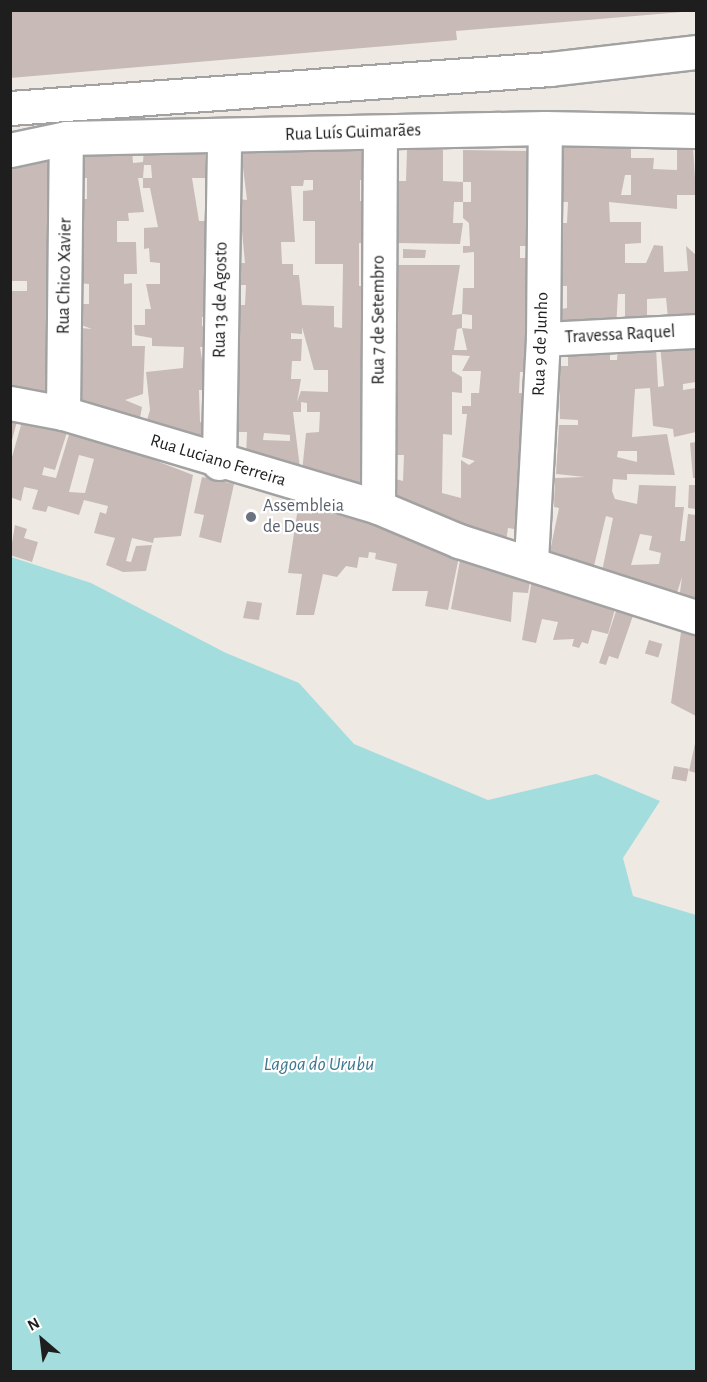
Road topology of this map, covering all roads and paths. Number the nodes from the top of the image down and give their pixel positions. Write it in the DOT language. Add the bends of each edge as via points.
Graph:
graph roads {
  1 [pos="696,52"];
  2 [pos="10,108"];
  3 [pos="545,128"];
  4 [pos="696,131"];
  5 [pos="380,132"];
  6 [pos="224,137"];
  7 [pos="66,138"];
  8 [pos="10,150"];
  9 [pos="696,331"];
  10 [pos="543,339"];
  11 [pos="10,403"];
  12 [pos="63,413"];
  13 [pos="219,463"];
  14 [pos="378,507"];
  15 [pos="531,560"];
  16 [pos="696,617"];
  1 -- 2 [label="street" via="550,69"];
  3 -- 4 [label="street, Rua Luís Guimarães"];
  3 -- 5 [label="street, Rua Luís Guimarães"];
  3 -- 10 [label="street, Rua 9 de Junho"];
  5 -- 6 [label="street, Rua Luís Guimarães"];
  5 -- 14 [label="street, Rua 7 de Setembro"];
  6 -- 7 [label="street, Rua Luís Guimarães"];
  6 -- 13 [label="street, Rua 13 de Agosto"];
  7 -- 8 [label="street, Rua Luís Guimarães"];
  7 -- 12 [label="street, Rua Chico Xavier"];
  9 -- 10 [label="street, Travessa Raquel"];
  10 -- 15 [label="street, Rua 9 de Junho"];
  11 -- 12 [label="street, Rua Luciano Ferreira"];
  12 -- 13 [label="street, Rua Luciano Ferreira"];
  13 -- 14 [label="street, Rua Luciano Ferreira"];
  14 -- 15 [label="street, Rua Luciano Ferreira" via="459,541"];
  15 -- 16 [label="street, Rua Luciano Ferreira"];
}
